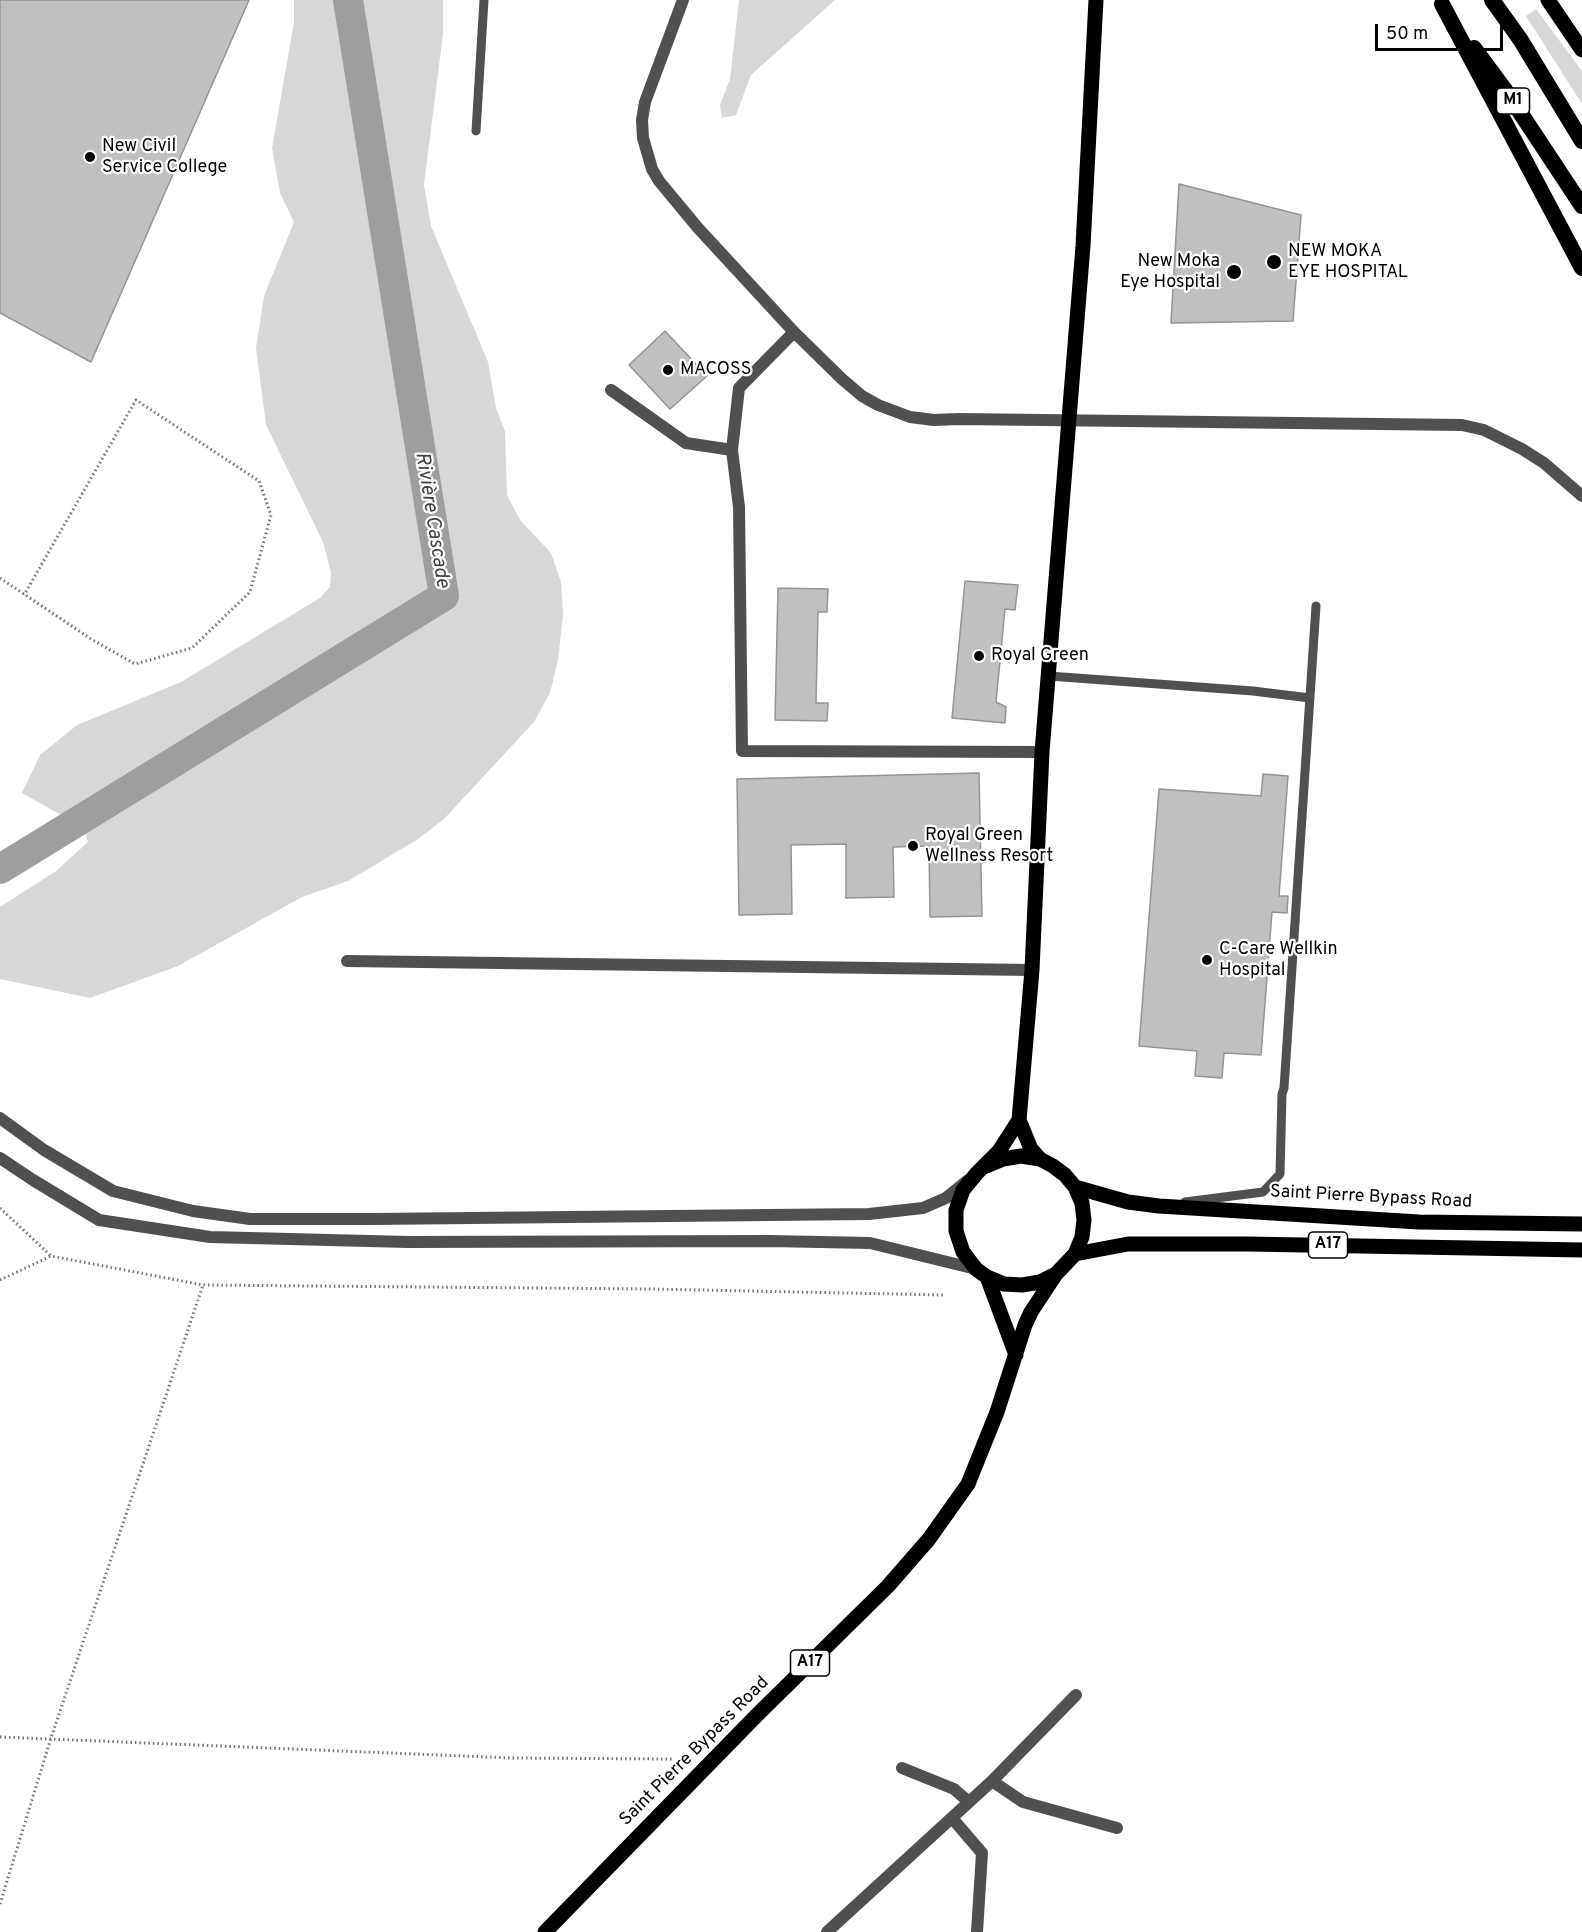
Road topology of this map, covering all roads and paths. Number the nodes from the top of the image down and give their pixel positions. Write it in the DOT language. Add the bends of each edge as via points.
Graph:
graph roads {
  1 [pos="484,0"];
  2 [pos="683,0"];
  3 [pos="1096,0"];
  4 [pos="1492,0"];
  5 [pos="1548,0"];
  6 [pos="1440,2"];
  7 [pos="1582,50"];
  8 [pos="476,131"];
  9 [pos="1582,141"];
  10 [pos="1582,206"];
  11 [pos="1582,268"];
  12 [pos="794,332"];
  13 [pos="611,390"];
  14 [pos="1068,420"];
  15 [pos="732,450"];
  16 [pos="1582,496"];
  17 [pos="0,579"];
  18 [pos="24,595"];
  19 [pos="1316,606"];
  20 [pos="1049,676"];
  21 [pos="1310,698"];
  22 [pos="1042,752"];
  23 [pos="347,961"];
  24 [pos="1032,970"];
  25 [pos="0,1118"];
  26 [pos="1019,1120"];
  27 [pos="0,1158"];
  28 [pos="1040,1159"];
  29 [pos="981,1169"];
  30 [pos="1075,1187"];
  31 [pos="1159,1206"];
  32 [pos="0,1208"];
  33 [pos="1582,1224"];
  34 [pos="1582,1250"];
  35 [pos="1075,1254"];
  36 [pos="51,1256"];
  37 [pos="982,1273"];
  38 [pos="1056,1274"];
  39 [pos="0,1280"];
  40 [pos="203,1285"];
  41 [pos="944,1295"];
  42 [pos="1016,1355"];
  43 [pos="1077,1695"];
  44 [pos="0,1737"];
  45 [pos="51,1738"];
  46 [pos="672,1759"];
  47 [pos="902,1768"];
  48 [pos="992,1781"];
  49 [pos="969,1802"];
  50 [pos="952,1818"];
  51 [pos="1117,1828"];
  52 [pos="0,1904"];
  53 [pos="545,1932"];
  54 [pos="827,1932"];
  55 [pos="977,1932"];
  1 -- 8 [label="lane"];
  2 -- 12 [label="street" via="645,102 646,152 659,181"];
  3 -- 14 [label="main road" via="1083,246"];
  4 -- 9 [label="highway, M1"];
  5 -- 7 [label="main road"];
  6 -- 10 [label="highway, M1" via="1508,94"];
  6 -- 11 [label="highway"];
  12 -- 14 [label="street" via="862,396 893,412 934,420"];
  12 -- 15 [label="street" via="739,388"];
  13 -- 15 [label="street" via="686,443"];
  14 -- 16 [label="street" via="1462,425 1484,430 1522,449"];
  14 -- 20 [label="main road"];
  15 -- 22 [label="street" via="739,507 742,751"];
  17 -- 18 [label="path"];
  18 -- 18 [label="path" via="135,664 192,648 250,592 271,515 259,481 136,400"];
  19 -- 21 [label="lane"];
  20 -- 21 [label="lane"];
  20 -- 22 [label="main road"];
  21 -- 31 [label="lane" via="1282,1094 1280,1174 1263,1192"];
  22 -- 24 [label="main road"];
  23 -- 24 [label="street"];
  24 -- 26 [label="main road"];
  25 -- 29 [label="street" via="44,1150 113,1191 193,1211 250,1218 869,1214 922,1208 946,1198"];
  26 -- 28 [label="main road" via="1031,1149"];
  26 -- 29 [label="main road" via="999,1151"];
  27 -- 37 [label="street" via="99,1220 210,1237 408,1242 870,1243"];
  28 -- 29 [label="main road" via="1003,1159"];
  28 -- 30 [label="main road, A17" via="1059,1170"];
  29 -- 37 [label="main road" via="963,1190 956,1210 956,1231 963,1252"];
  30 -- 31 [label="main road, A17"];
  30 -- 35 [label="main road, A17" via="1084,1220"];
  31 -- 33 [label="main road, Saint Pierre Bypass Road / A17" via="1419,1222"];
  32 -- 36 [label="path"];
  34 -- 35 [label="main road, A17" via="1128,1244"];
  35 -- 38 [label="main road, A17"];
  36 -- 39 [label="path"];
  36 -- 40 [label="path"];
  37 -- 38 [label="main road, A17" via="1004,1284 1022,1286"];
  37 -- 42 [label="main road"];
  38 -- 42 [label="main road, A17" via="1028,1318"];
  40 -- 41 [label="path"];
  40 -- 45 [label="path"];
  42 -- 53 [label="main road, Saint Pierre Bypass Road / A17" via="968,1484 929,1539 888,1586"];
  43 -- 48 [label="street"];
  44 -- 45 [label="path"];
  45 -- 46 [label="path" via="512,1758"];
  45 -- 52 [label="path"];
  47 -- 49 [label="street" via="954,1790"];
  48 -- 49 [label="street"];
  48 -- 51 [label="street" via="1023,1802"];
  49 -- 50 [label="street"];
  50 -- 54 [label="street"];
  50 -- 55 [label="street" via="982,1852"];
}
